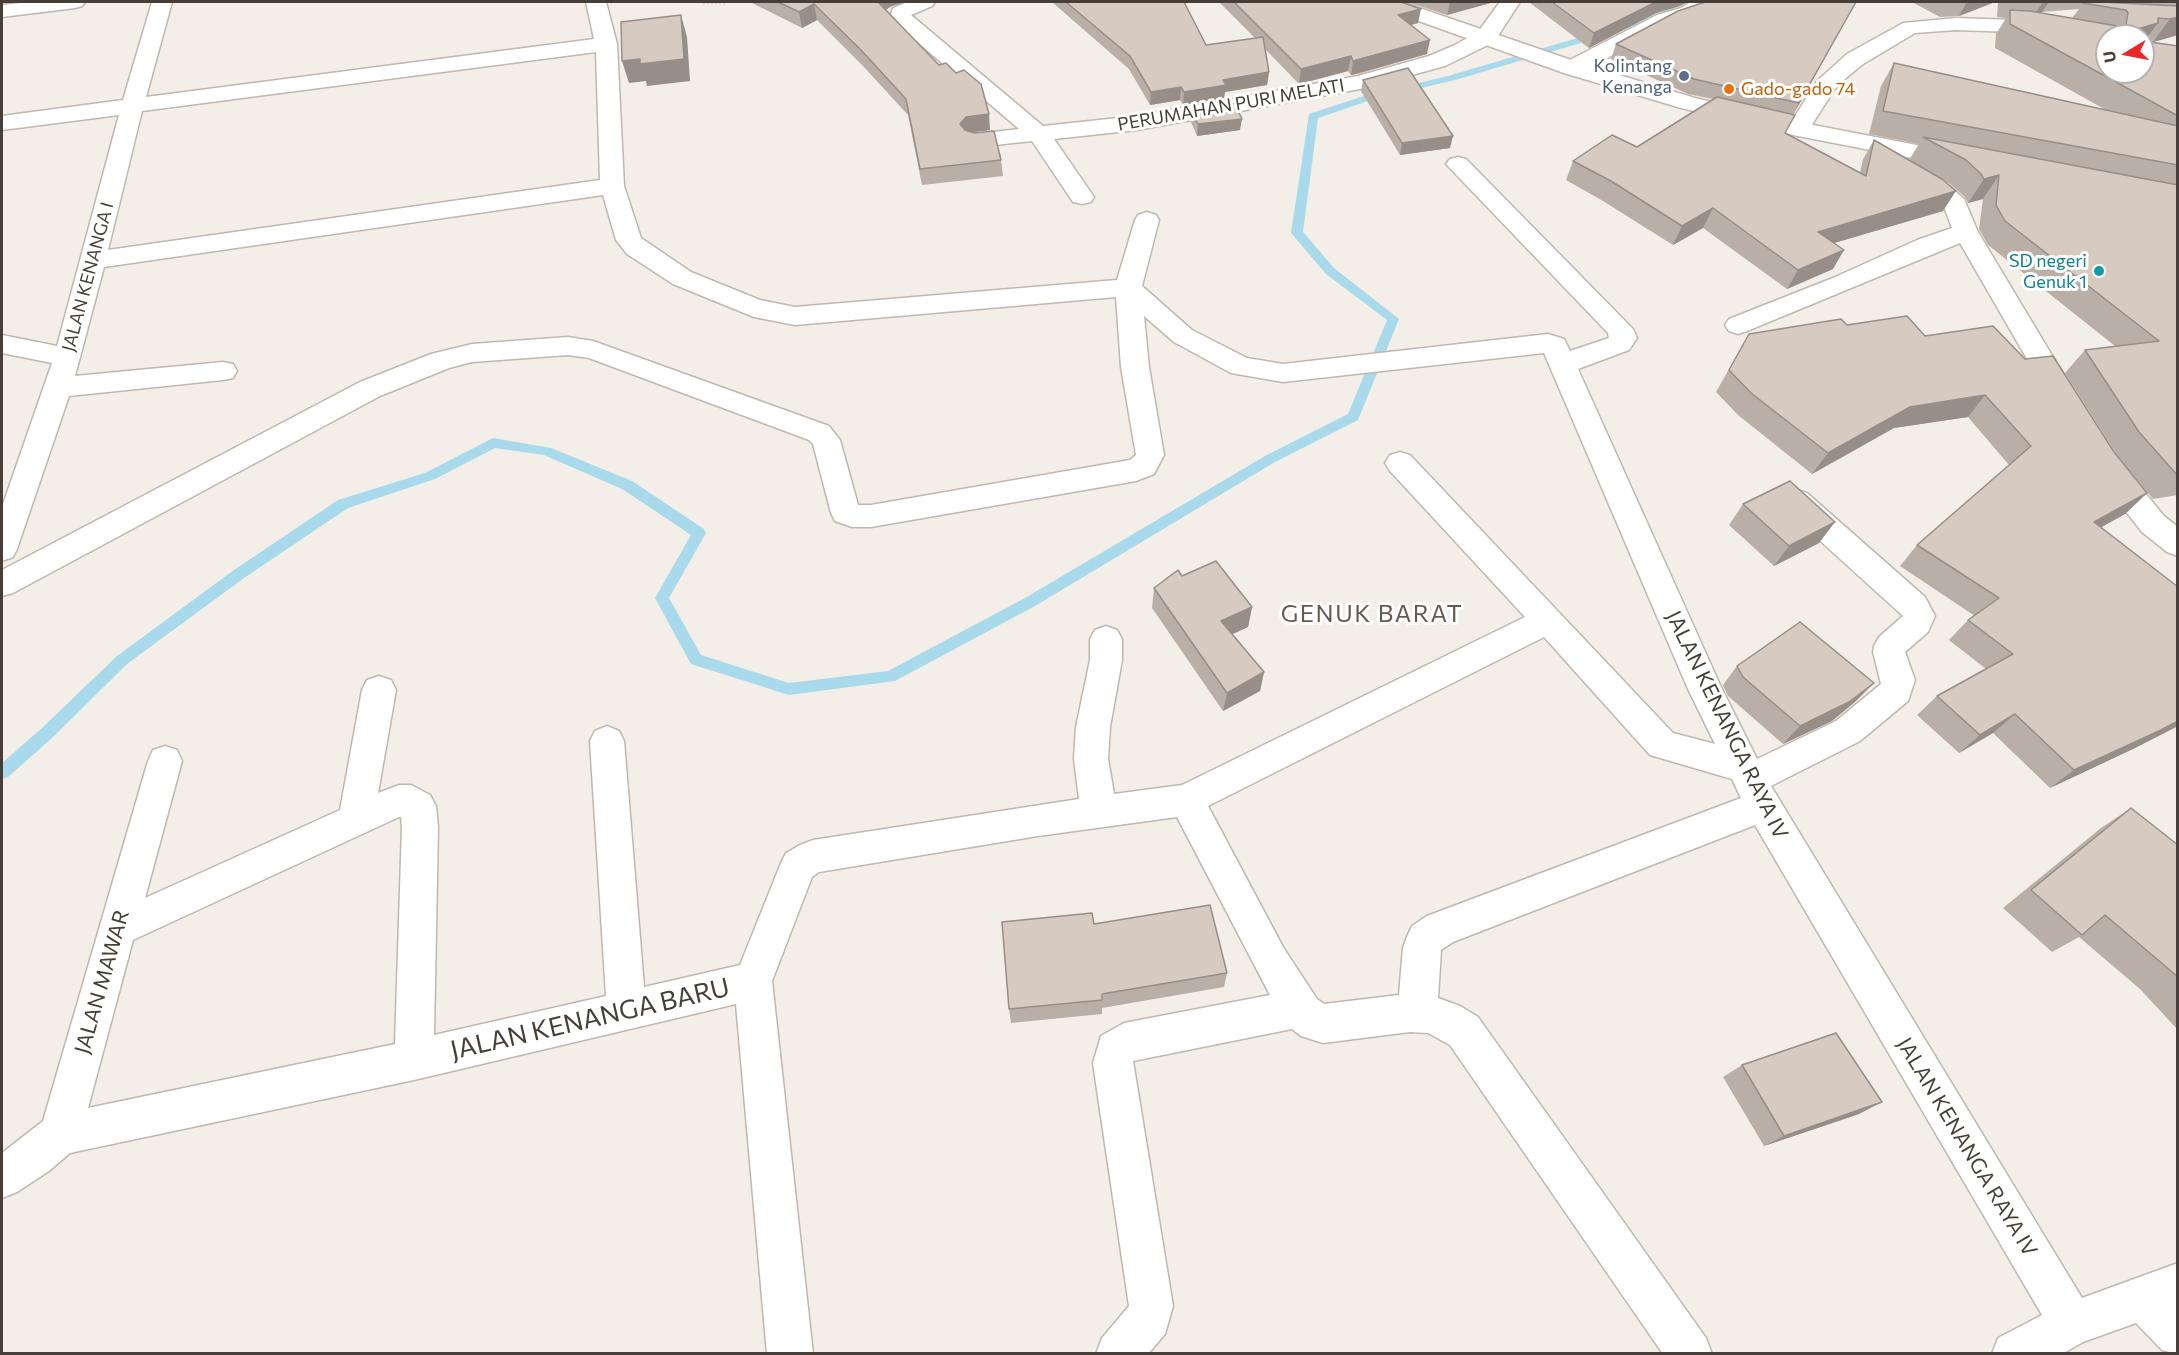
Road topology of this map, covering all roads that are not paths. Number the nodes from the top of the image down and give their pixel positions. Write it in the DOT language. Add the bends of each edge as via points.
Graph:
graph roads {
  1 [pos="75,2"];
  2 [pos="162,2"];
  3 [pos="596,2"];
  4 [pos="925,2"];
  5 [pos="1384,2"];
  6 [pos="1510,2"];
  7 [pos="1703,2"];
  8 [pos="2,11"];
  9 [pos="2078,16"];
  10 [pos="2015,26"];
  11 [pos="1494,40"];
  12 [pos="2095,40"];
  13 [pos="606,44"];
  14 [pos="1565,65"];
  15 [pos="132,107"];
  16 [pos="2,123"];
  17 [pos="1798,129"];
  18 [pos="1040,134"];
  19 [pos="976,140"];
  20 [pos="1851,140"];
  21 [pos="1458,164"];
  22 [pos="1979,164"];
  23 [pos="612,186"];
  24 [pos="1082,197"];
  25 [pos="1147,220"];
  26 [pos="1966,232"];
  27 [pos="93,260"];
  28 [pos="1128,288"];
  29 [pos="1738,325"];
  30 [pos="2,344"];
  31 [pos="68,357"];
  32 [pos="1563,364"];
  33 [pos="223,371"];
  34 [pos="58,387"];
  35 [pos="2075,416"];
  36 [pos="2093,445"];
  37 [pos="1400,463"];
  38 [pos="1790,496"];
  39 [pos="2178,544"];
  40 [pos="2,549"];
  41 [pos="2,584"];
  42 [pos="1548,620"];
  43 [pos="1106,639"];
  44 [pos="379,690"];
  45 [pos="606,741"];
  46 [pos="165,761"];
  47 [pos="1753,784"];
  48 [pos="1186,800"];
  49 [pos="1099,812"];
  50 [pos="356,820"];
  51 [pos="117,929"];
  52 [pos="753,981"];
  53 [pos="1299,1008"];
  54 [pos="626,1011"];
  55 [pos="1417,1013"];
  56 [pos="414,1060"];
  57 [pos="60,1134"];
  58 [pos="2,1177"];
  59 [pos="2160,1291"];
  60 [pos="2072,1324"];
  61 [pos="2178,1334"];
  62 [pos="790,1353"];
  63 [pos="1118,1353"];
  64 [pos="1690,1353"];
  65 [pos="2014,1353"];
  1 -- 8 [label="street"];
  2 -- 15 [label="street, JALAN KENANGA I"];
  3 -- 13 [label="street"];
  4 -- 18 [label="street" via="900,12 900,17"];
  5 -- 11 [label="street"];
  6 -- 11 [label="street"];
  7 -- 14 [label="street"];
  9 -- 10 [label="street"];
  10 -- 12 [label="street"];
  10 -- 17 [label="street" via="1910,27 1838,73 1825,86"];
  11 -- 14 [label="street"];
  11 -- 18 [label="street, PERUMAHAN PURI MELATI" via="1360,82 1137,123"];
  13 -- 15 [label="street"];
  13 -- 23 [label="street"];
  14 -- 17 [label="street" via="1689,103"];
  15 -- 16 [label="street"];
  15 -- 27 [label="street, JALAN KENANGA I"];
  17 -- 20 [label="street"];
  18 -- 19 [label="street, PERUMAHAN PURI MELATI"];
  18 -- 24 [label="street"];
  20 -- 22 [label="street"];
  20 -- 26 [label="street" via="1946,196 1960,212"];
  21 -- 32 [label="street" via="1608,315 1623,335 1623,342"];
  23 -- 27 [label="street"];
  23 -- 28 [label="street" via="628,240 636,248 682,279 754,308 795,316"];
  25 -- 28 [label="street"];
  26 -- 29 [label="street"];
  26 -- 35 [label="street"];
  27 -- 31 [label="street, JALAN KENANGA I"];
  28 -- 32 [label="street, JALAN KENANGA RAYA IV" via="1183,336 1241,366 1283,374 1548,343 1554,345"];
  28 -- 41 [label="street" via="1150,455 1149,461 1136,470 852,516 843,506 826,440 819,433 592,350 568,346 472,353 370,389"];
  30 -- 31 [label="street"];
  31 -- 34 [label="street, JALAN KENANGA I"];
  32 -- 47 [label="street, JALAN KENANGA RAYA IV" via="1705,689"];
  33 -- 34 [label="street"];
  34 -- 40 [label="street, JALAN KENANGA I"];
  36 -- 39 [label="street" via="2130,498"];
  37 -- 42 [label="street"];
  38 -- 47 [label="street" via="1914,606 1919,616 1917,623 1890,645 1898,680 1896,691 1848,731"];
  42 -- 47 [label="street" via="1662,745"];
  42 -- 48 [label="street"];
  43 -- 49 [label="street" via="1091,759"];
  44 -- 50 [label="street"];
  45 -- 54 [label="street"];
  46 -- 51 [label="street, JALAN MAWAR"];
  47 -- 55 [label="street" via="1425,939"];
  47 -- 60 [label="street, JALAN KENANGA RAYA IV"];
  48 -- 49 [label="street"];
  48 -- 53 [label="street"];
  49 -- 52 [label="street" via="804,861 794,875"];
  50 -- 51 [label="street"];
  50 -- 56 [label="street" via="399,801 411,801 418,806"];
  51 -- 57 [label="street, JALAN MAWAR"];
  52 -- 54 [label="street, JALAN KENANGA BARU"];
  52 -- 62 [label="street, JALAN KENANGA BARU"];
  53 -- 55 [label="street" via="1323,1024"];
  53 -- 63 [label="street" via="1124,1043 1115,1050 1113,1064 1151,1306 1149,1318"];
  54 -- 56 [label="street, JALAN KENANGA BARU"];
  55 -- 64 [label="street" via="1446,1020 1464,1031"];
  56 -- 57 [label="street, JALAN KENANGA BARU"];
  57 -- 58 [label="street"];
  59 -- 60 [label="street"];
  59 -- 61 [label="street"];
  60 -- 65 [label="street"];
}
